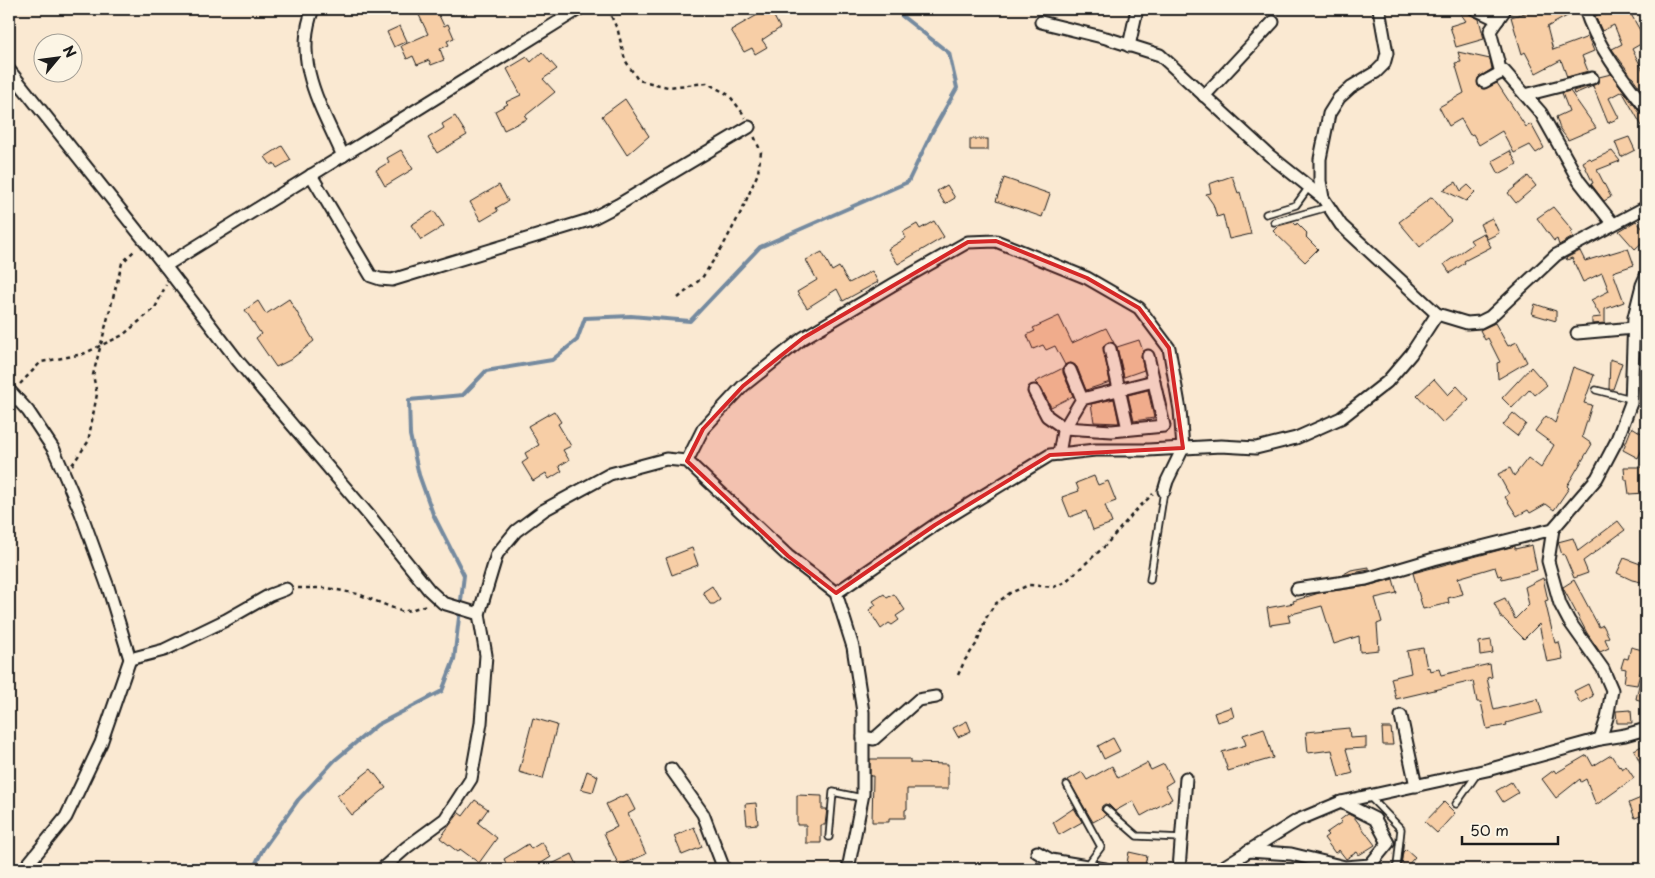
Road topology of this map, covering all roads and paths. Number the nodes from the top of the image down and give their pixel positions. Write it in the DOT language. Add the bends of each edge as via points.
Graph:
graph roads {
  1 [pos="313,9"];
  2 [pos="579,9"];
  3 [pos="1137,9"];
  4 [pos="1380,9"];
  5 [pos="1476,9"];
  6 [pos="1585,9"];
  7 [pos="1041,22"];
  8 [pos="1274,22"];
  9 [pos="1129,46"];
  10 [pos="9,70"];
  11 [pos="1501,73"];
  12 [pos="1592,78"];
  13 [pos="1484,82"];
  14 [pos="1525,95"];
  15 [pos="1204,96"];
  16 [pos="1646,108"];
  17 [pos="749,127"];
  18 [pos="342,156"];
  19 [pos="311,175"];
  20 [pos="1309,187"];
  21 [pos="1326,203"];
  22 [pos="1646,208"];
  23 [pos="1266,214"];
  24 [pos="1274,222"];
  25 [pos="1614,224"];
  26 [pos="145,241"];
  27 [pos="168,271"];
  28 [pos="1646,278"];
  29 [pos="1437,314"];
  30 [pos="1634,328"];
  31 [pos="1577,333"];
  32 [pos="100,346"];
  33 [pos="1110,349"];
  34 [pos="1148,356"];
  35 [pos="1070,370"];
  36 [pos="1154,381"];
  37 [pos="1119,389"];
  38 [pos="1596,390"];
  39 [pos="1034,391"];
  40 [pos="10,392"];
  41 [pos="1082,399"];
  42 [pos="1631,399"];
  43 [pos="1064,428"];
  44 [pos="1128,429"];
  45 [pos="1183,448"];
  46 [pos="1059,454"];
  47 [pos="687,461"];
  48 [pos="66,477"];
  49 [pos="1164,491"];
  50 [pos="1553,528"];
  51 [pos="1150,580"];
  52 [pos="286,589"];
  53 [pos="1297,589"];
  54 [pos="836,593"];
  55 [pos="434,595"];
  56 [pos="479,614"];
  57 [pos="130,659"];
  58 [pos="958,675"];
  59 [pos="936,697"];
  60 [pos="1401,716"];
  61 [pos="1646,729"];
  62 [pos="863,737"];
  63 [pos="1600,739"];
  64 [pos="671,769"];
  65 [pos="1478,772"];
  66 [pos="1186,778"];
  67 [pos="1067,785"];
  68 [pos="1416,786"];
  69 [pos="1370,796"];
  70 [pos="862,798"];
  71 [pos="1341,802"];
  72 [pos="1456,804"];
  73 [pos="1106,809"];
  74 [pos="829,837"];
  75 [pos="1182,838"];
  76 [pos="1037,852"];
  77 [pos="1244,853"];
  78 [pos="1087,866"];
  79 [pos="24,869"];
  80 [pos="382,869"];
  81 [pos="724,869"];
  82 [pos="848,869"];
  83 [pos="1105,869"];
  84 [pos="1179,869"];
  85 [pos="1220,869"];
  86 [pos="1242,869"];
  87 [pos="1393,869"];
  1 -- 18 [label="street" via="306,37 309,79"];
  2 -- 18 [label="street"];
  3 -- 9 [label="street"];
  4 -- 21 [label="street" via="1387,53 1384,64 1351,86 1329,114 1320,159 1320,182"];
  5 -- 11 [label="street" via="1501,15 1490,30"];
  6 -- 16 [label="street" via="1602,46"];
  7 -- 9 [label="street"];
  8 -- 15 [label="street"];
  9 -- 15 [label="street" via="1160,56"];
  10 -- 26 [label="street"];
  11 -- 13 [label="street"];
  11 -- 14 [label="street" via="1504,70"];
  12 -- 14 [label="street"];
  14 -- 25 [label="street" via="1541,113 1580,181"];
  15 -- 20 [label="street"];
  17 -- 19 [label="street" via="589,220 392,280 371,276"];
  18 -- 19 [label="street"];
  19 -- 27 [label="street"];
  20 -- 21 [label="street"];
  20 -- 23 [label="lane" via="1296,205"];
  21 -- 24 [label="lane"];
  21 -- 29 [label="street" via="1341,225"];
  22 -- 25 [label="street"];
  25 -- 29 [label="street" via="1556,254 1485,320 1467,323"];
  26 -- 27 [label="street"];
  26 -- 32 [label="path" via="122,263"];
  27 -- 32 [label="path" via="155,308 122,335"];
  27 -- 55 [label="street" via="238,362"];
  28 -- 30 [label="street" via="1634,317"];
  29 -- 45 [label="street" via="1411,354 1387,382 1341,418 1296,438 1256,448"];
  30 -- 31 [label="street"];
  30 -- 42 [label="street"];
  32 -- 40 [label="path" via="83,354 42,362"];
  32 -- 48 [label="path" via="93,375 97,394 88,442"];
  33 -- 37 [label="street"];
  34 -- 36 [label="street"];
  35 -- 41 [label="street"];
  36 -- 37 [label="street"];
  36 -- 44 [label="street" via="1164,426"];
  37 -- 41 [label="street"];
  37 -- 44 [label="street"];
  38 -- 42 [label="lane"];
  39 -- 43 [label="street" via="1047,416"];
  40 -- 48 [label="street" via="28,411 54,450"];
  41 -- 43 [label="street"];
  42 -- 50 [label="street" via="1616,442 1597,478"];
  43 -- 44 [label="street"];
  43 -- 46 [label="street"];
  45 -- 46 [label="street"];
  45 -- 47 [label="street" via="1169,348 1140,308 1087,278 996,241 968,242 803,338 743,386 703,429"];
  45 -- 49 [label="street"];
  46 -- 54 [label="street" via="1050,455 943,520"];
  47 -- 54 [label="street" via="788,556"];
  47 -- 56 [label="street" via="666,460 610,474 544,510 516,531 497,554"];
  48 -- 57 [label="street" via="108,587"];
  49 -- 51 [label="lane"];
  49 -- 58 [label="path" via="1146,500 1066,582 1054,586 1029,585 994,605"];
  50 -- 53 [label="street" via="1366,579"];
  50 -- 63 [label="street" via="1548,561 1560,604 1568,621 1603,669 1612,690 1608,718"];
  52 -- 55 [label="path" via="327,588 358,594 403,612 426,605"];
  52 -- 57 [label="street" via="164,650"];
  54 -- 62 [label="street" via="853,648 863,712"];
  55 -- 56 [label="street" via="443,603"];
  56 -- 80 [label="street" via="486,654 481,723 471,779 445,819"];
  57 -- 79 [label="street" via="101,743 66,817"];
  59 -- 62 [label="street" via="918,700 874,739"];
  60 -- 68 [label="street"];
  61 -- 63 [label="street"];
  62 -- 70 [label="street"];
  63 -- 65 [label="street"];
  64 -- 81 [label="street" via="704,814"];
  65 -- 68 [label="street"];
  65 -- 72 [label="lane"];
  66 -- 75 [label="street"];
  67 -- 78 [label="lane" via="1101,847"];
  68 -- 69 [label="street"];
  69 -- 71 [label="street"];
  69 -- 87 [label="lane" via="1401,829 1397,866"];
  70 -- 74 [label="lane" via="833,792"];
  70 -- 82 [label="street"];
  71 -- 77 [label="street" via="1298,820"];
  71 -- 77 [label="street" via="1375,819 1388,843 1370,864 1345,866 1291,854"];
  73 -- 75 [label="lane" via="1137,836"];
  75 -- 84 [label="street"];
  76 -- 78 [label="street" via="1051,860"];
  77 -- 85 [label="street"];
  77 -- 86 [label="lane"];
  78 -- 83 [label="street"];
}
